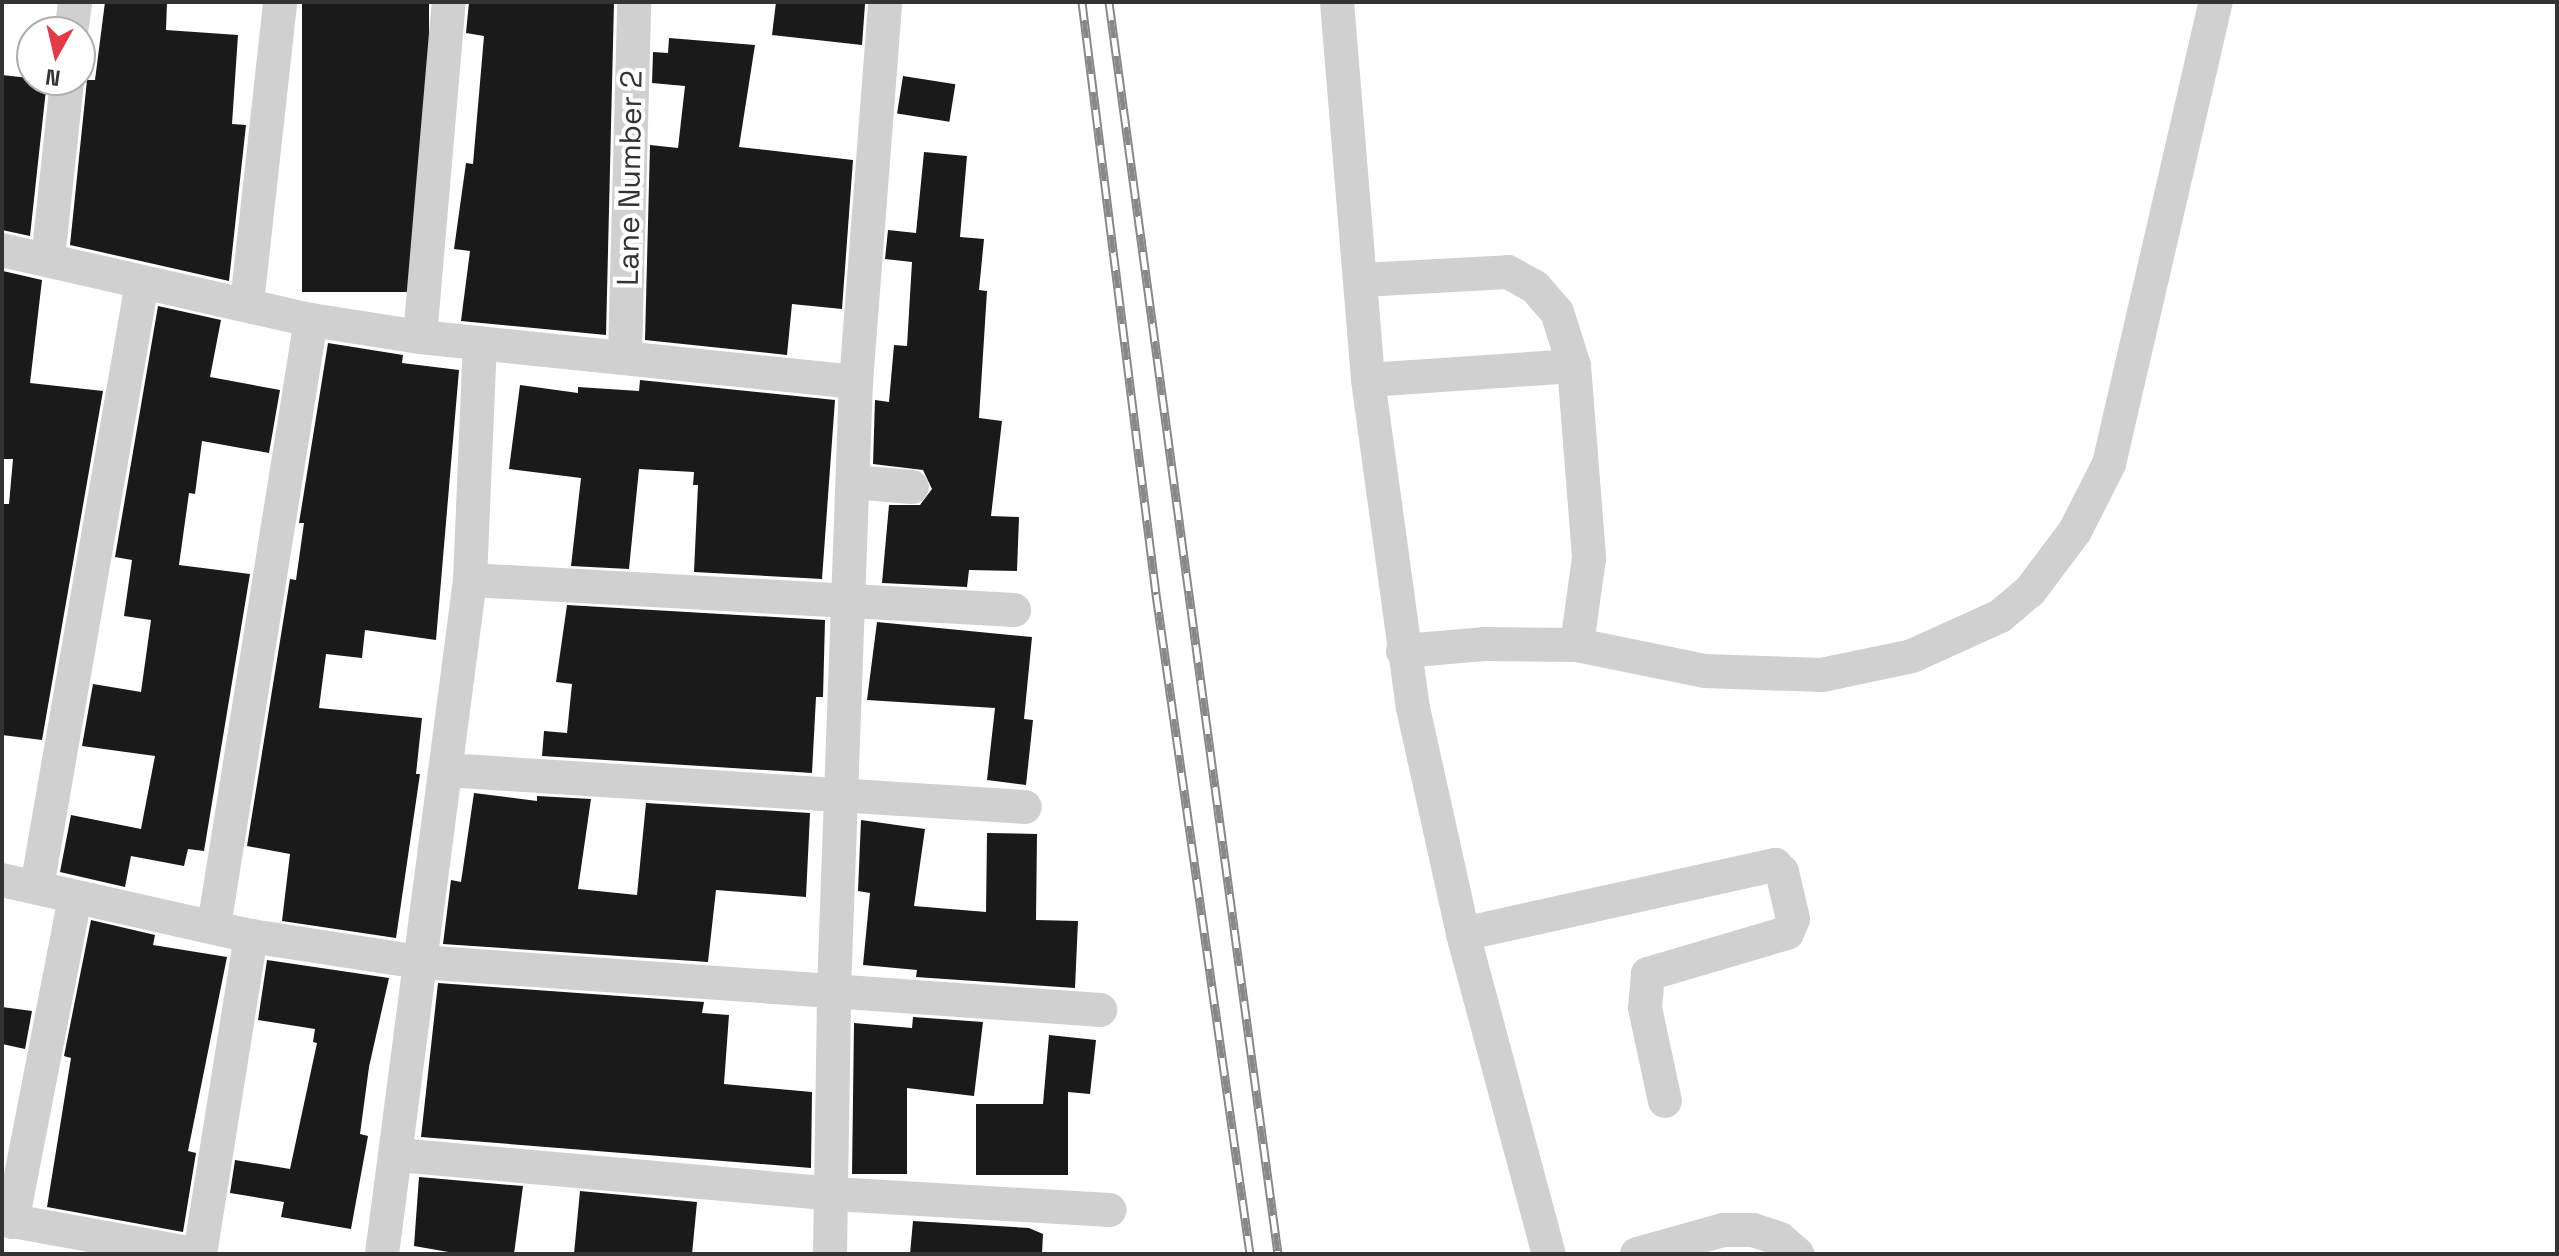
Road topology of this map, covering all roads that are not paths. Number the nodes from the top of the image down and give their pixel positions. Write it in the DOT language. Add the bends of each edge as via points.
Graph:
graph roads {
  1 [pos="280,2"];
  2 [pos="449,2"];
  3 [pos="634,2"];
  4 [pos="885,2"];
  5 [pos="1337,2"];
  6 [pos="2216,2"];
  7 [pos="65,96"];
  8 [pos="2,250"];
  9 [pos="48,259"];
  10 [pos="1362,280"];
  11 [pos="142,283"];
  12 [pos="247,303"];
  13 [pos="311,320"];
  14 [pos="420,337"];
  15 [pos="480,343"];
  16 [pos="625,355"];
  17 [pos="1574,366"];
  18 [pos="1368,380"];
  19 [pos="856,382"];
  20 [pos="853,482"];
  21 [pos="912,487"];
  22 [pos="470,580"];
  23 [pos="848,602"];
  24 [pos="1014,610"];
  25 [pos="1577,645"];
  26 [pos="1403,651"];
  27 [pos="446,770"];
  28 [pos="844,796"];
  29 [pos="1025,807"];
  30 [pos="2,880"];
  31 [pos="37,887"];
  32 [pos="75,897"];
  33 [pos="214,926"];
  34 [pos="1463,934"];
  35 [pos="251,936"];
  36 [pos="419,962"];
  37 [pos="834,990"];
  38 [pos="1100,1010"];
  39 [pos="1665,1101"];
  40 [pos="398,1155"];
  41 [pos="833,1194"];
  42 [pos="1110,1210"];
  43 [pos="7,1220"];
  44 [pos="197,1254"];
  45 [pos="382,1254"];
  46 [pos="830,1254"];
  47 [pos="1549,1254"];
  48 [pos="1637,1254"];
  49 [pos="1797,1254"];
  1 -- 12 [label="street"];
  2 -- 14 [label="street"];
  3 -- 16 [label="street, Lane Number 2"];
  4 -- 19 [label="street"];
  5 -- 10 [label="street"];
  6 -- 25 [label="street" via="2109,464 2075,531 2030,591 2000,616 1912,656 1822,675 1705,671"];
  7 -- 9 [label="street"];
  8 -- 9 [label="street"];
  9 -- 11 [label="street"];
  10 -- 17 [label="street" via="1508,272 1535,287 1557,312"];
  10 -- 18 [label="street"];
  11 -- 12 [label="street"];
  11 -- 31 [label="street"];
  12 -- 13 [label="street"];
  13 -- 14 [label="street"];
  13 -- 33 [label="street"];
  14 -- 15 [label="street"];
  15 -- 16 [label="street"];
  15 -- 22 [label="street"];
  16 -- 19 [label="street"];
  17 -- 18 [label="street"];
  17 -- 25 [label="street" via="1589,558"];
  18 -- 26 [label="street"];
  19 -- 20 [label="street"];
  20 -- 21 [label="street"];
  20 -- 23 [label="street"];
  22 -- 23 [label="street"];
  22 -- 27 [label="street"];
  23 -- 24 [label="street"];
  23 -- 28 [label="street"];
  25 -- 26 [label="street" via="1484,644"];
  26 -- 34 [label="street"];
  27 -- 28 [label="street"];
  27 -- 36 [label="street"];
  28 -- 29 [label="street"];
  28 -- 37 [label="street"];
  30 -- 31 [label="street"];
  31 -- 32 [label="street"];
  32 -- 33 [label="street"];
  32 -- 43 [label="street"];
  33 -- 35 [label="street"];
  34 -- 39 [label="street" via="1775,865 1782,872 1793,919 1787,933 1648,974 1645,1008"];
  34 -- 47 [label="street"];
  35 -- 36 [label="street"];
  35 -- 44 [label="street"];
  36 -- 37 [label="street"];
  36 -- 40 [label="street"];
  37 -- 38 [label="street"];
  37 -- 41 [label="street"];
  40 -- 41 [label="street"];
  40 -- 45 [label="street"];
  41 -- 42 [label="street"];
  41 -- 46 [label="street"];
  43 -- 44 [label="street"];
  48 -- 49 [label="street" via="1687,1237 1753,1230 1780,1239"];
}
